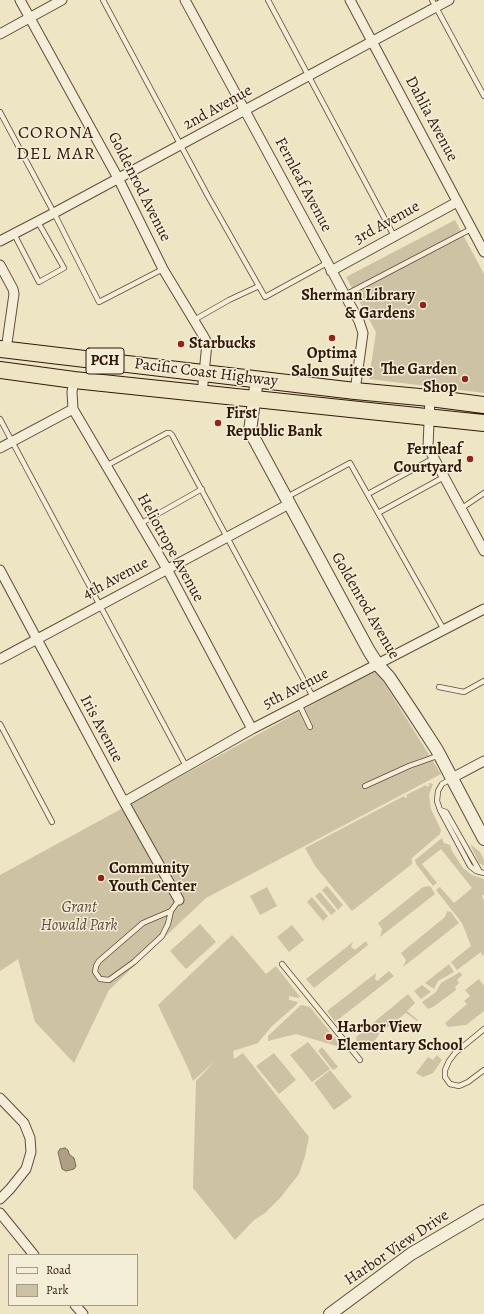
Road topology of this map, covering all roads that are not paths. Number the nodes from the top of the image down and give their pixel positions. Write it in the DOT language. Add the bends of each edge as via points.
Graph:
graph roads {
  1 [pos="20,0"];
  2 [pos="62,0"];
  3 [pos="103,0"];
  4 [pos="185,0"];
  5 [pos="268,0"];
  6 [pos="350,0"];
  7 [pos="449,0"];
  8 [pos="434,4"];
  9 [pos="30,18"];
  10 [pos="0,34"];
  11 [pos="373,41"];
  12 [pos="308,76"];
  13 [pos="484,96"];
  14 [pos="245,110"];
  15 [pos="0,112"];
  16 [pos="180,145"];
  17 [pos="118,178"];
  18 [pos="457,202"];
  19 [pos="54,213"];
  20 [pos="38,222"];
  21 [pos="472,229"];
  22 [pos="14,234"];
  23 [pos="394,236"];
  24 [pos="0,241"];
  25 [pos="484,252"];
  26 [pos="0,265"];
  27 [pos="330,267"];
  28 [pos="163,269"];
  29 [pos="259,286"];
  30 [pos="345,295"];
  31 [pos="194,320"];
  32 [pos="3,349"];
  33 [pos="0,370"];
  34 [pos="204,373"];
  35 [pos="257,379"];
  36 [pos="74,380"];
  37 [pos="355,391"];
  38 [pos="202,394"];
  39 [pos="430,398"];
  40 [pos="254,399"];
  41 [pos="484,405"];
  42 [pos="73,409"];
  43 [pos="429,417"];
  44 [pos="0,419"];
  45 [pos="484,423"];
  46 [pos="12,442"];
  47 [pos="0,448"];
  48 [pos="434,458"];
  49 [pos="106,466"];
  50 [pos="444,477"];
  51 [pos="202,489"];
  52 [pos="484,493"];
  53 [pos="368,494"];
  54 [pos="287,501"];
  55 [pos="462,508"];
  56 [pos="378,513"];
  57 [pos="140,524"];
  58 [pos="228,536"];
  59 [pos="484,551"];
  60 [pos="167,569"];
  61 [pos="0,570"];
  62 [pos="99,606"];
  63 [pos="484,609"];
  64 [pos="444,630"];
  65 [pos="36,640"];
  66 [pos="0,659"];
  67 [pos="378,665"];
  68 [pos="484,681"];
  69 [pos="439,687"];
  70 [pos="313,697"];
  71 [pos="299,704"];
  72 [pos="0,724"];
  73 [pos="310,727"];
  74 [pos="252,729"];
  75 [pos="440,755"];
  76 [pos="484,761"];
  77 [pos="186,766"];
  78 [pos="452,778"];
  79 [pos="365,786"];
  80 [pos="124,802"];
  81 [pos="52,822"];
  82 [pos="484,839"];
  83 [pos="482,873"];
  84 [pos="179,900"];
  85 [pos="171,911"];
  86 [pos="282,964"];
  87 [pos="484,1029"];
  88 [pos="360,1060"];
  89 [pos="484,1070"];
  90 [pos="0,1098"];
  91 [pos="0,1199"];
  92 [pos="484,1211"];
  93 [pos="0,1213"];
  94 [pos="33,1254"];
  95 [pos="76,1306"];
  96 [pos="83,1314"];
  97 [pos="330,1314"];
  1 -- 9 [label="street, Goldenrod Avenue"];
  2 -- 9 [label="street"];
  3 -- 16 [label="lane"];
  4 -- 14 [label="street, Fernleaf Avenue"];
  5 -- 12 [label="lane"];
  6 -- 11 [label="street, Dahlia Avenue"];
  7 -- 8 [label="street, 2nd Avenue"];
  8 -- 11 [label="street, 2nd Avenue"];
  8 -- 13 [label="lane"];
  9 -- 10 [label="street"];
  9 -- 17 [label="street, Goldenrod Avenue"];
  11 -- 12 [label="street, 2nd Avenue"];
  11 -- 18 [label="street, Dahlia Avenue"];
  12 -- 14 [label="street, 2nd Avenue"];
  12 -- 23 [label="lane"];
  14 -- 16 [label="street, 2nd Avenue"];
  14 -- 27 [label="street, Fernleaf Avenue"];
  15 -- 19 [label="lane"];
  16 -- 17 [label="street, 2nd Avenue"];
  16 -- 29 [label="lane"];
  17 -- 19 [label="street, 2nd Avenue"];
  17 -- 28 [label="street, Goldenrod Avenue"];
  18 -- 21 [label="street, Dahlia Avenue"];
  18 -- 23 [label="street, 3rd Avenue"];
  19 -- 20 [label="street, 2nd Avenue"];
  19 -- 28 [label="lane" via="99,302"];
  20 -- 22 [label="street, 2nd Avenue"];
  20 -- 22 [label="lane" via="64,268 39,282"];
  21 -- 25 [label="street, Dahlia Avenue"];
  21 -- 30 [label="lane"];
  22 -- 24 [label="street, 2nd Avenue"];
  23 -- 27 [label="street, 3rd Avenue"];
  26 -- 32 [label="street" via="14,294"];
  27 -- 29 [label="lane" via="265,297"];
  27 -- 30 [label="street, Fernleaf Avenue"];
  28 -- 31 [label="street, Goldenrod Avenue"];
  29 -- 31 [label="lane"];
  30 -- 37 [label="street, Fernleaf Avenue" via="363,333"];
  31 -- 34 [label="street, Goldenrod Avenue" via="207,343"];
  32 -- 34 [label="highway, Pacific Coast Highway / PCH"];
  33 -- 36 [label="highway, Pacific Coast Highway / PCH"];
  34 -- 35 [label="highway, Pacific Coast Highway / PCH"];
  34 -- 38 [label="street, Goldenrod Avenue"];
  35 -- 37 [label="highway, Pacific Coast Highway / PCH"];
  35 -- 40 [label="street, Goldenrod Avenue"];
  36 -- 38 [label="highway, Pacific Coast Highway / PCH"];
  36 -- 42 [label="street, Heliotrope Avenue"];
  37 -- 39 [label="highway, Pacific Coast Highway / PCH"];
  38 -- 40 [label="highway, Pacific Coast Highway / PCH"];
  39 -- 41 [label="highway, Pacific Coast Highway / PCH"];
  39 -- 43 [label="street"];
  40 -- 43 [label="highway, Pacific Coast Highway / PCH"];
  40 -- 54 [label="street, Goldenrod Avenue" via="250,431"];
  42 -- 46 [label="street"];
  42 -- 49 [label="street, Heliotrope Avenue"];
  43 -- 45 [label="highway, Pacific Coast Highway / PCH"];
  43 -- 48 [label="street" via="428,447"];
  44 -- 46 [label="lane"];
  46 -- 47 [label="street"];
  46 -- 62 [label="lane"];
  48 -- 50 [label="street"];
  48 -- 53 [label="lane"];
  49 -- 51 [label="lane" via="170,433"];
  49 -- 57 [label="street, Heliotrope Avenue"];
  50 -- 55 [label="street"];
  50 -- 56 [label="lane"];
  51 -- 57 [label="lane"];
  51 -- 58 [label="lane"];
  52 -- 55 [label="lane"];
  53 -- 54 [label="lane" via="350,463"];
  53 -- 56 [label="lane"];
  54 -- 58 [label="street, 4th Avenue"];
  54 -- 67 [label="street, Goldenrod Avenue"];
  55 -- 59 [label="street"];
  56 -- 64 [label="lane"];
  57 -- 60 [label="street, Heliotrope Avenue"];
  58 -- 60 [label="street, 4th Avenue"];
  58 -- 70 [label="lane"];
  60 -- 62 [label="street, 4th Avenue"];
  60 -- 74 [label="street, Heliotrope Avenue"];
  61 -- 65 [label="street, Iris Avenue"];
  62 -- 65 [label="street, 4th Avenue"];
  62 -- 77 [label="lane"];
  63 -- 64 [label="street, 5th Avenue"];
  64 -- 67 [label="street, 5th Avenue"];
  65 -- 66 [label="street, 4th Avenue"];
  65 -- 80 [label="street, Iris Avenue"];
  67 -- 70 [label="street, 5th Avenue"];
  67 -- 75 [label="street, Goldenrod Avenue"];
  68 -- 69 [label="lane" via="464,692"];
  70 -- 71 [label="street, 5th Avenue"];
  71 -- 73 [label="lane"];
  71 -- 74 [label="street, 5th Avenue"];
  72 -- 81 [label="lane"];
  74 -- 77 [label="street, 5th Avenue"];
  75 -- 78 [label="street, Goldenrod Avenue"];
  75 -- 79 [label="lane"];
  76 -- 78 [label="street"];
  77 -- 80 [label="street, 5th Avenue"];
  78 -- 82 [label="street, Goldenrod Avenue"];
  78 -- 83 [label="lane" via="442,784 437,801 470,866"];
  80 -- 84 [label="street, Iris Avenue"];
  84 -- 85 [label="lane"];
  85 -- 85 [label="lane" via="143,923 99,961 95,972 100,979 108,980 134,962 162,936"];
  86 -- 88 [label="lane"];
  87 -- 89 [label="lane" via="455,1053 445,1070 445,1077 450,1084 459,1086"];
  90 -- 91 [label="street" via="24,1123 30,1138 31,1152 26,1169"];
  92 -- 97 [label="street, Harbor View Drive" via="410,1254"];
  93 -- 94 [label="street"];
  95 -- 96 [label="street"];
}
